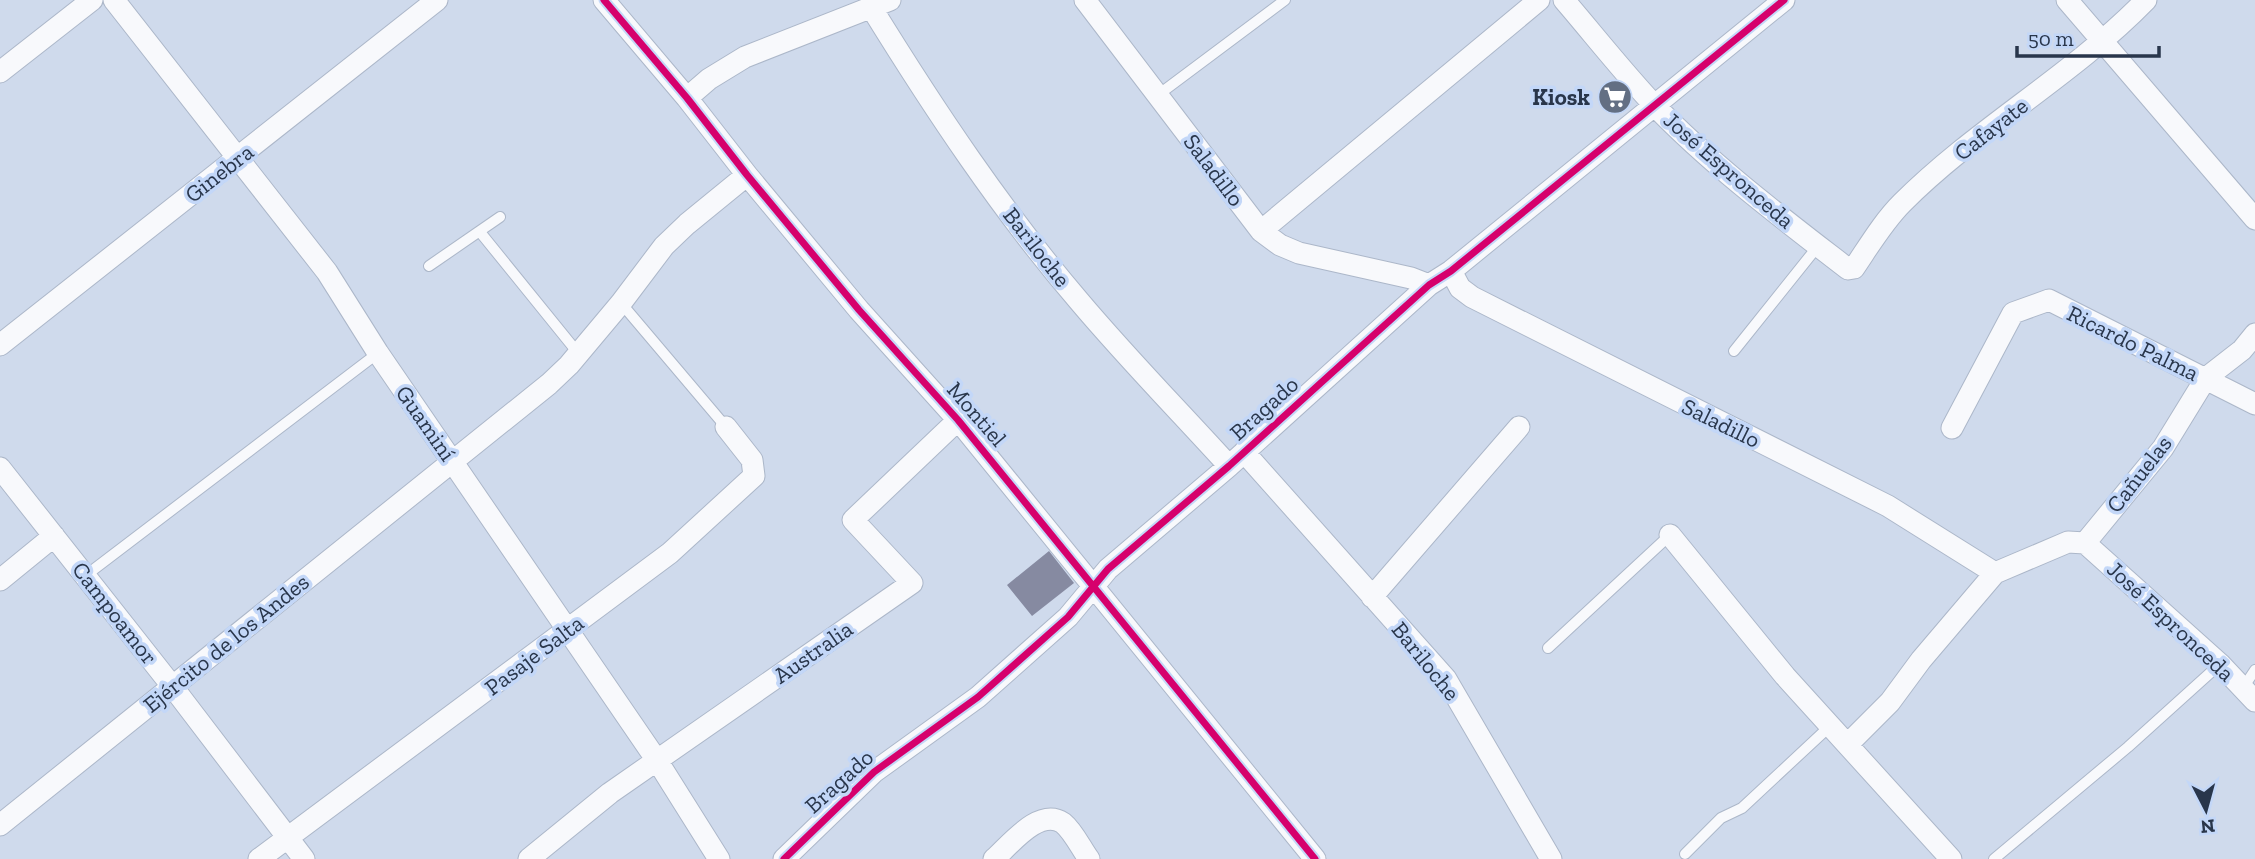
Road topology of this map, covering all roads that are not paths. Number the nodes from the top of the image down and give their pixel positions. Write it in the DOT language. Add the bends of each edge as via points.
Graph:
graph roads {
  1 [pos="92,0"];
  2 [pos="114,0"];
  3 [pos="437,0"];
  4 [pos="604,0"];
  5 [pos="1085,0"];
  6 [pos="1285,0"];
  7 [pos="1539,0"];
  8 [pos="1563,0"];
  9 [pos="1784,0"];
  10 [pos="2067,0"];
  11 [pos="2146,0"];
  12 [pos="881,4"];
  13 [pos="2102,42"];
  14 [pos="0,72"];
  15 [pos="1158,95"];
  16 [pos="687,98"];
  17 [pos="1656,106"];
  18 [pos="238,159"];
  19 [pos="747,175"];
  20 [pos="500,218"];
  21 [pos="2255,219"];
  22 [pos="1261,231"];
  23 [pos="480,232"];
  24 [pos="1818,246"];
  25 [pos="429,266"];
  26 [pos="1848,269"];
  27 [pos="1451,271"];
  28 [pos="1429,285"];
  29 [pos="621,303"];
  30 [pos="2255,334"];
  31 [pos="0,345"];
  32 [pos="1734,351"];
  33 [pos="378,353"];
  34 [pos="578,353"];
  35 [pos="2206,379"];
  36 [pos="2255,404"];
  37 [pos="958,420"];
  38 [pos="726,426"];
  39 [pos="1520,427"];
  40 [pos="1952,428"];
  41 [pos="1236,459"];
  42 [pos="452,460"];
  43 [pos="0,468"];
  44 [pos="1670,535"];
  45 [pos="54,536"];
  46 [pos="2085,542"];
  47 [pos="1995,573"];
  48 [pos="85,576"];
  49 [pos="0,580"];
  50 [pos="1095,586"];
  51 [pos="1372,597"];
  52 [pos="568,630"];
  53 [pos="1548,648"];
  54 [pos="2220,664"];
  55 [pos="172,686"];
  56 [pos="2251,686"];
  57 [pos="1829,727"];
  58 [pos="1848,744"];
  59 [pos="658,762"];
  60 [pos="0,825"];
  61 [pos="286,837"];
  62 [pos="1685,854"];
  63 [pos="1303,855"];
  64 [pos="260,859"];
  65 [pos="304,859"];
  66 [pos="529,859"];
  67 [pos="719,859"];
  68 [pos="784,859"];
  69 [pos="994,859"];
  70 [pos="1089,859"];
  71 [pos="1551,859"];
  72 [pos="1951,859"];
  73 [pos="1994,859"];
  1 -- 14 [label="street"];
  2 -- 18 [label="street, Guaminí"];
  3 -- 18 [label="street, Ginebra"];
  4 -- 16 [label="street, Montiel"];
  5 -- 15 [label="street, Saladillo"];
  6 -- 15 [label="lane"];
  7 -- 22 [label="street"];
  8 -- 17 [label="street, José Espronceda"];
  9 -- 17 [label="street, Bragado"];
  10 -- 13 [label="street"];
  11 -- 13 [label="street, Cafayate"];
  12 -- 16 [label="street" via="745,57"];
  12 -- 41 [label="street, Bariloche" via="973,163 1029,239 1079,301"];
  13 -- 21 [label="street"];
  13 -- 26 [label="street, Cafayate" via="1903,202 1854,268"];
  15 -- 22 [label="street, Saladillo"];
  16 -- 19 [label="street, Montiel"];
  17 -- 24 [label="street, José Espronceda"];
  17 -- 27 [label="street, Bragado"];
  18 -- 31 [label="street, Ginebra"];
  18 -- 33 [label="street, Guaminí" via="327,272"];
  19 -- 29 [label="street, Ejército de los Andes" via="664,246"];
  19 -- 37 [label="street, Montiel"];
  20 -- 23 [label="lane"];
  22 -- 28 [label="street, Saladillo" via="1299,253"];
  23 -- 25 [label="lane"];
  23 -- 34 [label="lane"];
  24 -- 26 [label="street, José Espronceda"];
  24 -- 32 [label="lane"];
  27 -- 28 [label="street, Bragado"];
  27 -- 47 [label="street, Saladillo" via="1460,288 1472,297 1888,506"];
  28 -- 41 [label="street, Bragado"];
  29 -- 34 [label="street, Ejército de los Andes"];
  29 -- 38 [label="lane"];
  30 -- 35 [label="street, Cañuelas"];
  33 -- 42 [label="street, Guaminí"];
  33 -- 48 [label="lane"];
  34 -- 42 [label="street, Ejército de los Andes" via="549,384"];
  35 -- 36 [label="street, Ricardo Palma"];
  35 -- 40 [label="street, Ricardo Palma" via="2049,300 2013,313"];
  35 -- 46 [label="street, Cañuelas" via="2163,448"];
  37 -- 50 [label="street, Montiel"];
  37 -- 59 [label="street, Australia" via="853,520 912,583"];
  38 -- 52 [label="street, Pasaje Salta" via="752,460 754,476 670,552"];
  39 -- 51 [label="street"];
  41 -- 50 [label="street, Bragado" via="1108,569"];
  41 -- 51 [label="street, Bariloche"];
  42 -- 52 [label="street, Guaminí"];
  42 -- 55 [label="street, Ejército de los Andes"];
  43 -- 45 [label="street, Campoamor"];
  44 -- 53 [label="lane"];
  44 -- 57 [label="street"];
  45 -- 48 [label="street, Campoamor"];
  45 -- 49 [label="street"];
  46 -- 47 [label="street" via="2068,542"];
  46 -- 54 [label="street, José Espronceda"];
  47 -- 58 [label="street" via="1890,702"];
  48 -- 55 [label="street, Campoamor"];
  50 -- 63 [label="street, Montiel"];
  50 -- 68 [label="street, Bragado" via="1068,617 988,688 874,772"];
  51 -- 71 [label="street, Bariloche" via="1446,678"];
  52 -- 59 [label="street, Guaminí"];
  52 -- 61 [label="street, Pasaje Salta"];
  54 -- 56 [label="street, José Espronceda"];
  54 -- 73 [label="lane"];
  55 -- 60 [label="street, Ejército de los Andes"];
  55 -- 61 [label="street, Campoamor"];
  57 -- 58 [label="street"];
  57 -- 62 [label="lane"];
  58 -- 72 [label="street"];
  59 -- 66 [label="street, Australia" via="610,793"];
  59 -- 67 [label="street, Guaminí"];
  61 -- 64 [label="street, Pasaje Salta"];
  61 -- 65 [label="street, Campoamor"];
  69 -- 70 [label="street" via="1045,819 1065,825"];
}
